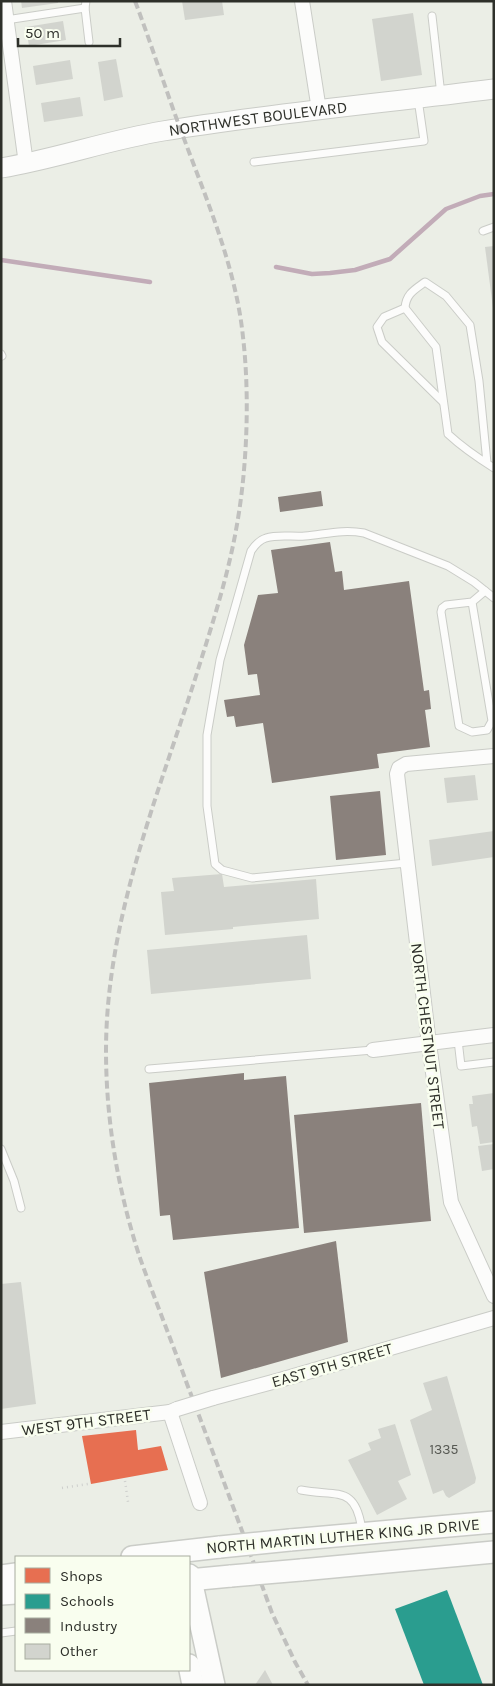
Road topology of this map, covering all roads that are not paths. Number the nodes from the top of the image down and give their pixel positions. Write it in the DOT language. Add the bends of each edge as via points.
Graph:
graph roads {
  1 [pos="4,1"];
  2 [pos="302,1"];
  3 [pos="86,5"];
  4 [pos="432,16"];
  5 [pos="6,20"];
  6 [pos="90,42"];
  7 [pos="494,89"];
  8 [pos="441,96"];
  9 [pos="418,98"];
  10 [pos="319,110"];
  11 [pos="254,162"];
  12 [pos="26,164"];
  13 [pos="1,168"];
  14 [pos="494,227"];
  15 [pos="483,231"];
  16 [pos="405,308"];
  17 [pos="443,402"];
  18 [pos="487,464"];
  19 [pos="494,468"];
  20 [pos="485,591"];
  21 [pos="494,598"];
  22 [pos="472,602"];
  23 [pos="494,756"];
  24 [pos="407,863"];
  25 [pos="494,1035"];
  26 [pos="458,1040"];
  27 [pos="429,1044"];
  28 [pos="373,1050"];
  29 [pos="494,1062"];
  30 [pos="149,1069"];
  31 [pos="1,1149"];
  32 [pos="21,1208"];
  33 [pos="494,1296"];
  34 [pos="494,1318"];
  35 [pos="174,1410"];
  36 [pos="1,1432"];
  37 [pos="301,1490"];
  38 [pos="200,1503"];
  39 [pos="494,1522"];
  40 [pos="363,1534"];
  41 [pos="494,1552"];
  42 [pos="175,1555"];
  43 [pos="154,1556"];
  44 [pos="15,1574"];
  45 [pos="1,1576"];
  46 [pos="190,1578"];
  47 [pos="15,1593"];
  48 [pos="1,1594"];
  49 [pos="15,1631"];
  50 [pos="1,1633"];
  51 [pos="190,1670"];
  52 [pos="193,1685"];
  53 [pos="214,1685"];
  1 -- 5 [label="street"];
  2 -- 10 [label="street"];
  3 -- 5 [label="lane"];
  3 -- 6 [label="lane"];
  4 -- 8 [label="lane"];
  5 -- 12 [label="street"];
  7 -- 8 [label="main road, NORTHWEST BOULEVARD"];
  8 -- 9 [label="main road, NORTHWEST BOULEVARD"];
  9 -- 10 [label="main road, NORTHWEST BOULEVARD"];
  9 -- 11 [label="lane" via="424,141"];
  10 -- 12 [label="main road, NORTHWEST BOULEVARD" via="162,131"];
  12 -- 13 [label="main road, NORTHWEST BOULEVARD"];
  14 -- 15 [label="lane"];
  16 -- 17 [label="lane" via="436,347"];
  16 -- 17 [label="lane" via="384,316 377,327 382,342"];
  16 -- 18 [label="lane" via="409,294 425,282 446,296 470,325"];
  17 -- 18 [label="lane" via="448,434"];
  18 -- 19 [label="lane"];
  20 -- 21 [label="lane"];
  20 -- 22 [label="lane"];
  20 -- 24 [label="lane" via="448,566 364,533 338,530 305,536 274,536 264,538 251,551 220,660 207,735 207,806 215,864 222,870 252,878"];
  22 -- 22 [label="lane" via="446,605 441,612 459,726 472,732 487,730 492,721"];
  23 -- 24 [label="street, NORTH CHESTNUT STREET" via="406,764 399,768"];
  24 -- 27 [label="street, NORTH CHESTNUT STREET"];
  25 -- 26 [label="street"];
  26 -- 27 [label="street"];
  26 -- 29 [label="lane" via="462,1066"];
  27 -- 28 [label="street"];
  27 -- 33 [label="street, NORTH CHESTNUT STREET" via="451,1202"];
  28 -- 30 [label="lane"];
  31 -- 32 [label="lane"];
  34 -- 35 [label="street, EAST 9TH STREET, bridge"];
  35 -- 36 [label="street, WEST 9TH STREET"];
  35 -- 38 [label="street"];
  37 -- 40 [label="lane" via="350,1498 358,1511"];
  39 -- 40 [label="main road, NORTH MARTIN LUTHER KING JR DRIVE"];
  40 -- 42 [label="main road, NORTH MARTIN LUTHER KING JR DRIVE, bridge" via="220,1547"];
  41 -- 46 [label="main road, NORTH MARTIN LUTHER KING JR DRIVE, bridge"];
  42 -- 43 [label="main road, NORTH MARTIN LUTHER KING JR DRIVE"];
  44 -- 45 [label="main road"];
  46 -- 53 [label="main road"];
  47 -- 48 [label="main road"];
  49 -- 50 [label="lane"];
  51 -- 52 [label="main road"];
}
